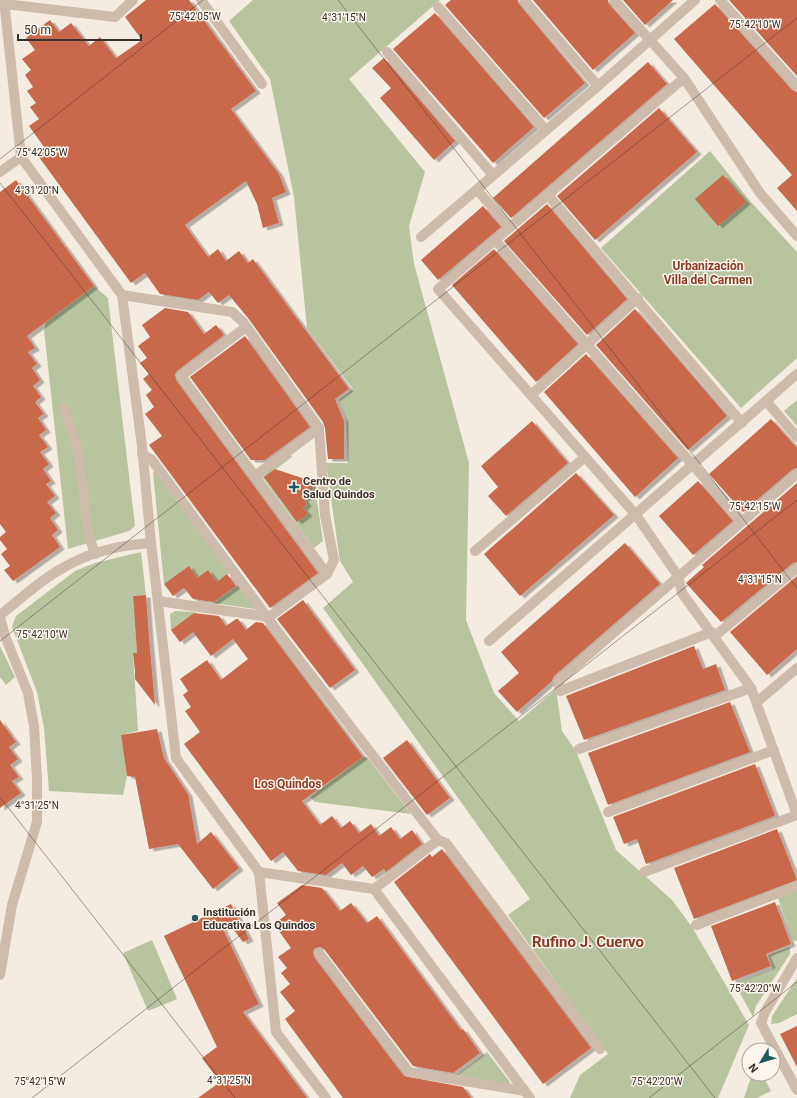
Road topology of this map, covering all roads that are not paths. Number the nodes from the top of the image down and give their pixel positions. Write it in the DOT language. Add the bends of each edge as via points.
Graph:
graph roads {
  1 [pos="133,0"];
  2 [pos="201,0"];
  3 [pos="524,0"];
  4 [pos="614,0"];
  5 [pos="695,0"];
  6 [pos="720,0"];
  7 [pos="4,2"];
  8 [pos="438,7"];
  9 [pos="649,40"];
  10 [pos="387,52"];
  11 [pos="684,78"];
  12 [pos="262,84"];
  13 [pos="598,86"];
  14 [pos="797,86"];
  15 [pos="546,130"];
  16 [pos="21,157"];
  17 [pos="0,172"];
  18 [pos="493,175"];
  19 [pos="477,190"];
  20 [pos="548,195"];
  21 [pos="510,227"];
  22 [pos="797,236"];
  23 [pos="421,237"];
  24 [pos="495,240"];
  25 [pos="122,295"];
  26 [pos="638,298"];
  27 [pos="246,327"];
  28 [pos="587,345"];
  29 [pos="797,374"];
  30 [pos="531,395"];
  31 [pos="766,401"];
  32 [pos="64,408"];
  33 [pos="742,423"];
  34 [pos="319,428"];
  35 [pos="797,437"];
  36 [pos="142,454"];
  37 [pos="585,457"];
  38 [pos="693,465"];
  39 [pos="797,474"];
  40 [pos="255,476"];
  41 [pos="636,515"];
  42 [pos="742,521"];
  43 [pos="151,543"];
  44 [pos="475,550"];
  45 [pos="95,554"];
  46 [pos="797,568"];
  47 [pos="327,574"];
  48 [pos="678,576"];
  49 [pos="158,601"];
  50 [pos="0,616"];
  51 [pos="269,617"];
  52 [pos="713,634"];
  53 [pos="489,641"];
  54 [pos="797,668"];
  55 [pos="751,688"];
  56 [pos="758,702"];
  57 [pos="578,749"];
  58 [pos="774,750"];
  59 [pos="608,812"];
  60 [pos="797,815"];
  61 [pos="438,840"];
  62 [pos="259,872"];
  63 [pos="644,872"];
  64 [pos="797,886"];
  65 [pos="374,889"];
  66 [pos="696,925"];
  67 [pos="319,953"];
  68 [pos="797,958"];
  69 [pos="0,975"];
  70 [pos="600,1049"];
  71 [pos="797,1090"];
  72 [pos="528,1095"];
  73 [pos="326,1098"];
  1 -- 7 [label="street" via="115,17"];
  2 -- 12 [label="street"];
  3 -- 13 [label="street"];
  4 -- 9 [label="street"];
  5 -- 9 [label="street"];
  6 -- 14 [label="street"];
  7 -- 16 [label="street"];
  8 -- 15 [label="street"];
  9 -- 11 [label="street"];
  9 -- 13 [label="street"];
  10 -- 18 [label="street"];
  11 -- 20 [label="street"];
  11 -- 22 [label="street" via="760,193"];
  13 -- 15 [label="street"];
  15 -- 18 [label="street"];
  16 -- 17 [label="street"];
  16 -- 25 [label="street"];
  18 -- 19 [label="street"];
  19 -- 21 [label="street"];
  19 -- 23 [label="street"];
  20 -- 21 [label="street"];
  20 -- 26 [label="street"];
  21 -- 24 [label="street"];
  24 -- 28 [label="street"];
  24 -- 30 [label="street" via="438,289"];
  25 -- 27 [label="street" via="232,312"];
  25 -- 36 [label="street"];
  26 -- 28 [label="street"];
  26 -- 33 [label="street"];
  27 -- 34 [label="street"];
  27 -- 40 [label="street" via="181,376"];
  28 -- 30 [label="street"];
  28 -- 38 [label="street"];
  29 -- 31 [label="street"];
  30 -- 37 [label="street"];
  31 -- 33 [label="street"];
  31 -- 35 [label="street"];
  32 -- 45 [label="street" via="78,450 88,536"];
  33 -- 38 [label="street"];
  34 -- 40 [label="street"];
  34 -- 47 [label="street" via="325,514 334,560"];
  36 -- 43 [label="street"];
  36 -- 51 [label="street" via="152,460"];
  37 -- 41 [label="street"];
  37 -- 44 [label="street"];
  38 -- 41 [label="street"];
  38 -- 42 [label="street"];
  39 -- 42 [label="street"];
  40 -- 47 [label="street"];
  41 -- 48 [label="street"];
  41 -- 53 [label="street"];
  42 -- 48 [label="street"];
  43 -- 45 [label="street" via="129,544"];
  43 -- 49 [label="street"];
  45 -- 50 [label="street" via="72,562 59,570"];
  46 -- 52 [label="street"];
  47 -- 51 [label="street"];
  48 -- 52 [label="street" via="682,593"];
  48 -- 52 [label="street" via="558,681 560,691"];
  49 -- 51 [label="street"];
  49 -- 62 [label="street" via="176,758"];
  50 -- 69 [label="street" via="5,636 28,693 34,726 37,822 12,906"];
  51 -- 61 [label="street"];
  52 -- 55 [label="street"];
  54 -- 56 [label="street"];
  55 -- 56 [label="street"];
  55 -- 57 [label="street"];
  56 -- 58 [label="street"];
  58 -- 59 [label="street"];
  58 -- 60 [label="street"];
  60 -- 63 [label="street"];
  61 -- 65 [label="street"];
  61 -- 70 [label="street" via="446,842"];
  62 -- 65 [label="street"];
  62 -- 73 [label="street" via="276,1032"];
  64 -- 66 [label="street"];
  65 -- 72 [label="street"];
  67 -- 72 [label="street" via="409,1072"];
  68 -- 71 [label="street" via="761,1023"];
}
